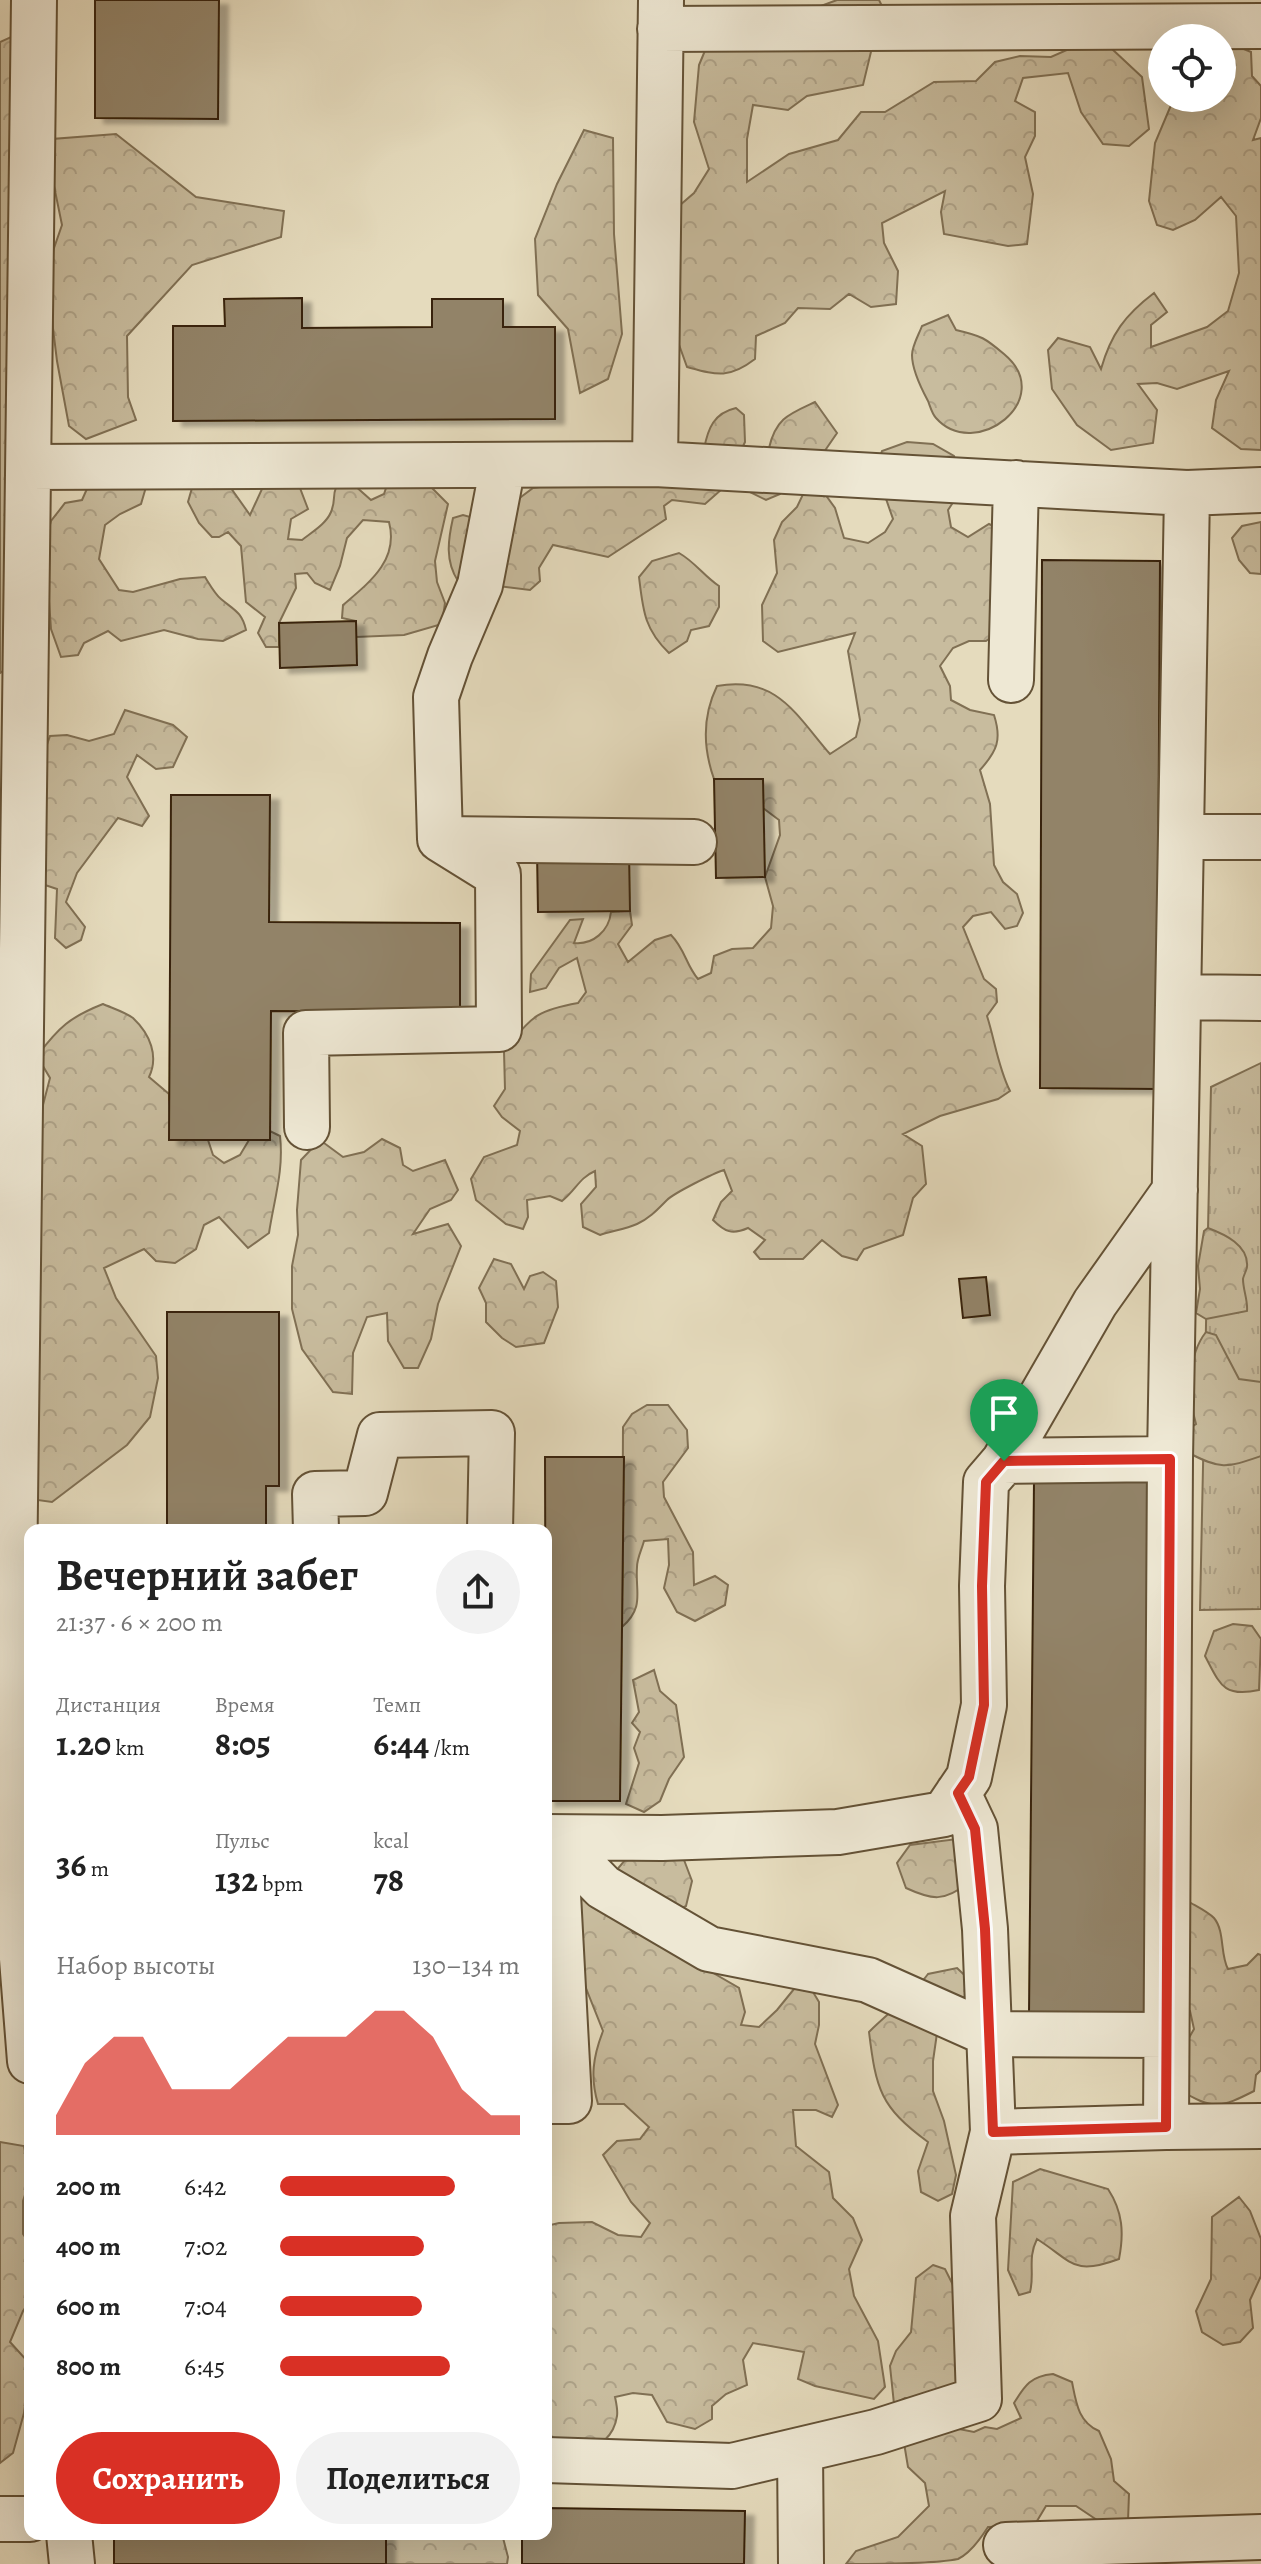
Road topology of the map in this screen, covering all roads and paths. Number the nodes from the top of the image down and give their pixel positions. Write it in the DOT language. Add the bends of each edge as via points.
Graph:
graph roads {
  1 [pos="23,15"];
  2 [pos="661,15"];
  3 [pos="1252,18"];
  4 [pos="655,464"];
  5 [pos="503,465"];
  6 [pos="29,467"];
  7 [pos="1016,483"];
  8 [pos="1261,490"];
  9 [pos="1187,493"];
  10 [pos="1011,680"];
  11 [pos="13,717"];
  12 [pos="1181,837"];
  13 [pos="1261,837"];
  14 [pos="440,839"];
  15 [pos="694,842"];
  16 [pos="1179,997"];
  17 [pos="1261,998"];
  18 [pos="307,1127"];
  19 [pos="1175,1190"];
  20 [pos="1170,1459"];
  21 [pos="1004,1461"];
  22 [pos="316,1524"];
  23 [pos="490,1524"];
  24 [pos="958,1793"];
  25 [pos="14,1819"];
  26 [pos="552,1838"];
  27 [pos="552,1840"];
  28 [pos="552,1866"];
  29 [pos="24,1970"];
  30 [pos="989,2034"];
  31 [pos="1166,2035"];
  32 [pos="552,2101"];
  33 [pos="1261,2126"];
  34 [pos="1166,2127"];
  35 [pos="993,2132"];
  36 [pos="800,2450"];
  37 [pos="552,2460"];
  38 [pos="0,2519"];
  39 [pos="24,2519"];
  40 [pos="1261,2537"];
  41 [pos="70,2540"];
  42 [pos="1006,2545"];
  43 [pos="72,2564"];
  44 [pos="801,2564"];
  1 -- 6 [label="lane"];
  2 -- 3 [label="lane"];
  2 -- 4 [label="lane"];
  4 -- 5 [label="lane"];
  4 -- 7 [label="lane"];
  5 -- 6 [label="lane"];
  5 -- 14 [label="lane" via="480,585 436,697"];
  6 -- 11 [label="lane"];
  7 -- 9 [label="lane"];
  7 -- 10 [label="lane"];
  8 -- 9 [label="lane"];
  9 -- 12 [label="lane"];
  11 -- 25 [label="lane"];
  12 -- 13 [label="lane"];
  12 -- 16 [label="lane"];
  14 -- 15 [label="lane"];
  14 -- 18 [label="lane" via="498,875 499,1029 306,1033"];
  16 -- 17 [label="lane"];
  16 -- 19 [label="lane"];
  19 -- 20 [label="lane"];
  19 -- 21 [label="lane" via="1095,1303"];
  20 -- 21 [label="lane"];
  20 -- 31 [label="lane"];
  21 -- 24 [label="lane" via="986,1482 984,1705 969,1777"];
  22 -- 23 [label="lane" via="315,1494 365,1493 380,1435 492,1433"];
  24 -- 26 [label="lane" via="944,1814 838,1832"];
  24 -- 30 [label="lane" via="975,1829"];
  25 -- 29 [label="lane"];
  27 -- 30 [label="lane" via="603,1887 709,1949 868,1980"];
  28 -- 32 [label="lane" via="569,2101"];
  30 -- 31 [label="lane"];
  30 -- 35 [label="lane"];
  31 -- 34 [label="lane"];
  33 -- 34 [label="lane"];
  34 -- 35 [label="lane"];
  35 -- 36 [label="lane" via="973,2216 979,2399"];
  36 -- 37 [label="lane" via="732,2466"];
  36 -- 44 [label="lane"];
  38 -- 39 [label="lane"];
  40 -- 42 [label="lane"];
  41 -- 43 [label="lane"];
}
